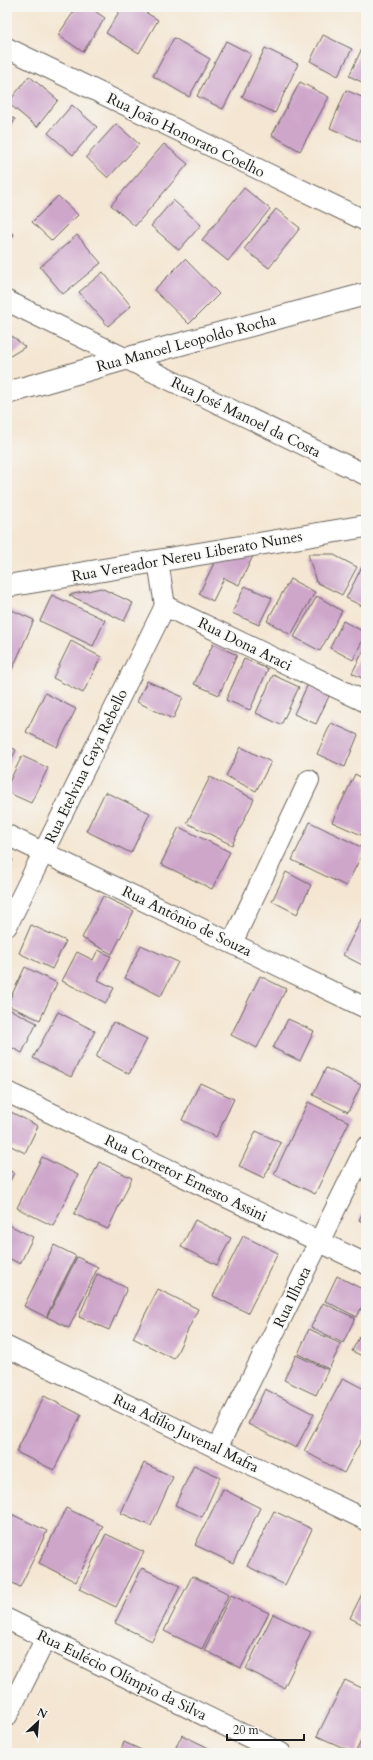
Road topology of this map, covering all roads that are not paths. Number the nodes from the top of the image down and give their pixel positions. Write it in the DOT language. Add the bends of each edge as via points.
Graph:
graph roads {
  1 [pos="7,48"];
  2 [pos="366,222"];
  3 [pos="366,294"];
  4 [pos="7,301"];
  5 [pos="125,359"];
  6 [pos="7,393"];
  7 [pos="366,475"];
  8 [pos="366,526"];
  9 [pos="158,561"];
  10 [pos="7,586"];
  11 [pos="165,606"];
  12 [pos="366,702"];
  13 [pos="309,780"];
  14 [pos="7,835"];
  15 [pos="43,853"];
  16 [pos="7,926"];
  17 [pos="232,943"];
  18 [pos="366,1008"];
  19 [pos="7,1092"];
  20 [pos="366,1147"];
  21 [pos="319,1242"];
  22 [pos="366,1264"];
  23 [pos="7,1347"];
  24 [pos="217,1448"];
  25 [pos="366,1520"];
  26 [pos="7,1619"];
  27 [pos="46,1638"];
  28 [pos="7,1716"];
  29 [pos="281,1753"];
  1 -- 2 [label="street, Rua João Honorato Coelho"];
  3 -- 5 [label="main road, Rua Manoel Leopoldo Rocha"];
  4 -- 5 [label="street, Rua José Manoel da Costa"];
  5 -- 6 [label="main road, Rua Manoel Leopoldo Rocha"];
  5 -- 7 [label="street, Rua José Manoel da Costa"];
  8 -- 9 [label="main road, Rua Vereador Nereu Liberato Nunes"];
  9 -- 10 [label="main road, Rua Vereador Nereu Liberato Nunes"];
  9 -- 11 [label="street"];
  11 -- 12 [label="street, Rua Dona Araci"];
  11 -- 15 [label="street, Rua Etelvina Gaya Rebello"];
  13 -- 17 [label="street"];
  14 -- 15 [label="street, Rua Antônio de Souza"];
  15 -- 16 [label="street, Rua Etelvina Gaya Rebello"];
  15 -- 17 [label="street, Rua Antônio de Souza"];
  17 -- 18 [label="street, Rua Antônio de Souza"];
  19 -- 21 [label="street, Rua Corretor Ernesto Assini"];
  20 -- 21 [label="street, Rua Ilhota"];
  21 -- 22 [label="street, Rua Corretor Ernesto Assini"];
  21 -- 24 [label="street, Rua Ilhota"];
  23 -- 24 [label="street, Rua Adílio Juvenal Mafra"];
  24 -- 25 [label="street, Rua Adílio Juvenal Mafra"];
  26 -- 27 [label="street, Rua Eulécio Olímpio da Silva"];
  27 -- 28 [label="street"];
  27 -- 29 [label="street, Rua Eulécio Olímpio da Silva"];
}
